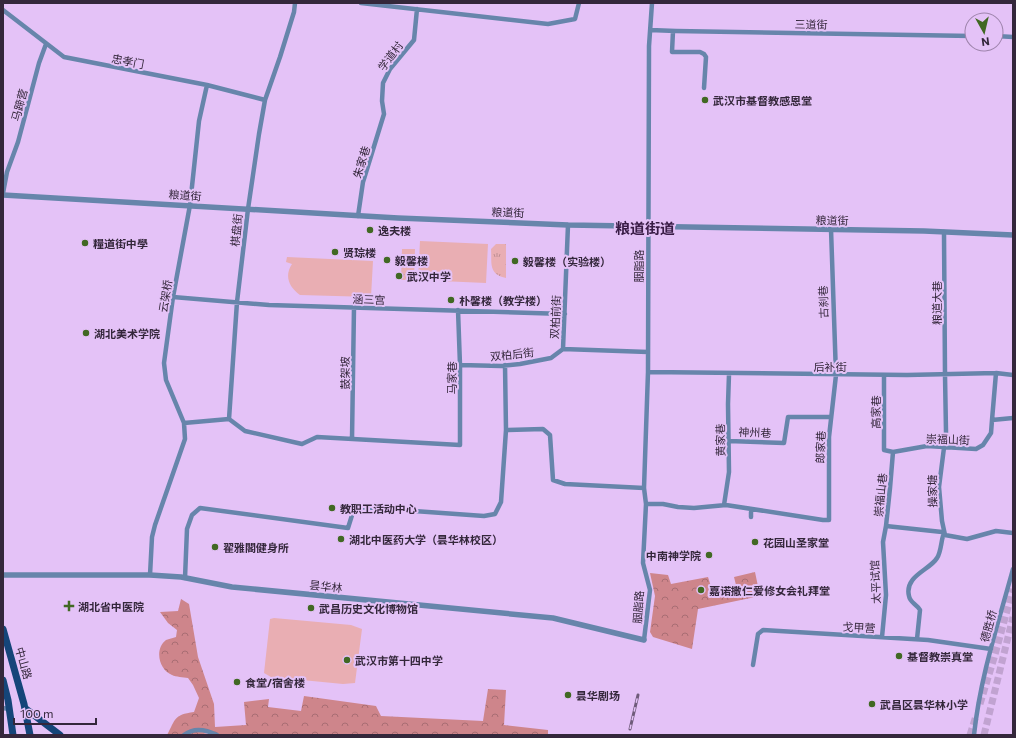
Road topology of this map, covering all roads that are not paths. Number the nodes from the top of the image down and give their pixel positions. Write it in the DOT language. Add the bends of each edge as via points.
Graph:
graph roads {
  1 [pos="295,3"];
  2 [pos="361,3"];
  3 [pos="579,3"];
  4 [pos="652,3"];
  5 [pos="417,9"];
  6 [pos="3,10"];
  7 [pos="650,30"];
  8 [pos="673,31"];
  9 [pos="964,36"];
  10 [pos="46,44"];
  11 [pos="207,85"];
  12 [pos="704,88"];
  13 [pos="265,100"];
  14 [pos="384,114"];
  15 [pos="3,194"];
  16 [pos="190,205"];
  17 [pos="248,209"];
  18 [pos="358,216"];
  19 [pos="568,225"];
  20 [pos="647,226"];
  21 [pos="831,230"];
  22 [pos="944,232"];
  23 [pos="1013,235"];
  24 [pos="173,297"];
  25 [pos="237,302"];
  26 [pos="354,307"];
  27 [pos="458,310"];
  28 [pos="565,314"];
  29 [pos="563,349"];
  30 [pos="648,352"];
  31 [pos="460,365"];
  32 [pos="505,365"];
  33 [pos="648,372"];
  34 [pos="996,373"];
  35 [pos="729,374"];
  36 [pos="836,374"];
  37 [pos="884,375"];
  38 [pos="945,375"];
  39 [pos="1013,375"];
  40 [pos="831,417"];
  41 [pos="1013,418"];
  42 [pos="228,420"];
  43 [pos="992,420"];
  44 [pos="184,423"];
  45 [pos="506,430"];
  46 [pos="352,439"];
  47 [pos="729,440"];
  48 [pos="944,447"];
  49 [pos="884,450"];
  50 [pos="893,452"];
  51 [pos="644,488"];
  52 [pos="646,504"];
  53 [pos="724,505"];
  54 [pos="886,526"];
  55 [pos="1013,533"];
  56 [pos="945,535"];
  57 [pos="1013,569"];
  58 [pos="3,575"];
  59 [pos="150,575"];
  60 [pos="185,578"];
  61 [pos="3,629"];
  62 [pos="882,637"];
  63 [pos="644,640"];
  64 [pos="917,640"];
  65 [pos="991,649"];
  66 [pos="753,665"];
  67 [pos="3,680"];
  68 [pos="25,706"];
  69 [pos="6,709"];
  70 [pos="13,735"];
  71 [pos="30,735"];
  72 [pos="60,735"];
  73 [pos="184,735"];
  74 [pos="217,735"];
  75 [pos="974,735"];
  1 -- 13 [label="street, 棋盘街"];
  2 -- 5 [label="street"];
  3 -- 5 [label="street" via="575,19 548,24"];
  4 -- 7 [label="street, 胭脂路"];
  5 -- 14 [label="street, 学道村" via="414,40 382,83"];
  6 -- 10 [label="street, 忠孝门"];
  7 -- 8 [label="street, 三道街"];
  7 -- 20 [label="street, 胭脂路"];
  8 -- 9 [label="street, 三道街"];
  8 -- 12 [label="street" via="672,52 700,52 706,57"];
  10 -- 11 [label="street, 忠孝门" via="64,57"];
  10 -- 15 [label="street, 马蹄营" via="7,172"];
  11 -- 13 [label="street, 忠孝门"];
  11 -- 16 [label="street, 云架桥" via="199,121"];
  13 -- 17 [label="street, 棋盘街"];
  14 -- 18 [label="street, 朱家巷" via="363,182"];
  15 -- 16 [label="street, 粮道街"];
  16 -- 17 [label="street, 粮道街"];
  16 -- 24 [label="street, 云架桥"];
  17 -- 18 [label="street, 粮道街"];
  17 -- 25 [label="street, 棋盘街"];
  18 -- 19 [label="street, 粮道街"];
  19 -- 20 [label="street, 粮道街"];
  19 -- 28 [label="street, 双柏前街"];
  20 -- 21 [label="street, 粮道街"];
  20 -- 30 [label="street, 胭脂路"];
  21 -- 22 [label="street, 粮道街"];
  21 -- 36 [label="street, 古刹巷"];
  22 -- 23 [label="street, 粮道街"];
  22 -- 38 [label="street, 粮道大巷"];
  24 -- 25 [label="street, 涵三宫"];
  24 -- 44 [label="street, 云架桥" via="164,363 166,380"];
  25 -- 26 [label="street, 涵三宫"];
  25 -- 42 [label="street, 棋盘街"];
  26 -- 27 [label="street, 涵三宫"];
  26 -- 46 [label="street, 鼓架坡"];
  27 -- 28 [label="street, 涵三宫"];
  27 -- 31 [label="street, 马家巷"];
  28 -- 29 [label="street, 双柏前街"];
  29 -- 30 [label="street, 双柏前街"];
  29 -- 32 [label="street, 双柏后街" via="551,358"];
  30 -- 33 [label="street, 胭脂路"];
  31 -- 32 [label="street, 双柏后街"];
  31 -- 46 [label="street, 马家巷" via="460,445"];
  32 -- 45 [label="street"];
  33 -- 35 [label="street, 后补街"];
  33 -- 51 [label="street, 胭脂路"];
  34 -- 38 [label="street, 后补街"];
  34 -- 39 [label="street, 后补街"];
  34 -- 43 [label="street"];
  35 -- 36 [label="street, 后补街"];
  35 -- 47 [label="street, 黄家巷"];
  36 -- 37 [label="street, 后补街"];
  36 -- 40 [label="street, 郎家巷"];
  37 -- 38 [label="street, 后补街"];
  37 -- 49 [label="street, 高家巷"];
  38 -- 48 [label="street, 粮道大巷"];
  40 -- 47 [label="street, 神州巷" via="788,417 784,443"];
  40 -- 53 [label="street, 郎家巷" via="829,520"];
  41 -- 43 [label="street"];
  42 -- 44 [label="street"];
  42 -- 46 [label="street" via="245,431 302,444 317,437"];
  43 -- 48 [label="street, 崇福山街" via="991,433 983,445 976,449"];
  44 -- 59 [label="street, 云架桥" via="185,439 152,537"];
  45 -- 51 [label="street" via="543,429 550,435 553,480 565,484"];
  45 -- 60 [label="street" via="501,502 495,514 484,516 358,507 353,512 348,528 200,508 192,515 187,529"];
  47 -- 53 [label="street, 黄家巷" via="729,472"];
  48 -- 50 [label="street, 崇福山街" via="927,446"];
  48 -- 56 [label="street, 操家塘" via="939,487"];
  49 -- 50 [label="street, 崇福山街"];
  50 -- 54 [label="street, 崇福山巷"];
  51 -- 52 [label="street, 胭脂路"];
  52 -- 53 [label="street" via="694,508"];
  52 -- 63 [label="street, 胭脂路" via="643,563 650,590"];
  54 -- 56 [label="street, 崇福山巷" via="942,532"];
  54 -- 62 [label="street, 太平试馆" via="883,542 886,595"];
  55 -- 56 [label="street, 崇福山巷" via="996,531 967,539"];
  56 -- 64 [label="street" via="938,558 914,578 908,589 911,602 920,610"];
  57 -- 65 [label="street, 德胜桥"];
  58 -- 59 [label="street, 昙华林"];
  59 -- 60 [label="street, 昙华林"];
  60 -- 63 [label="street, 昙华林" via="232,587 553,618"];
  61 -- 68 [label="main road, 中山路"];
  62 -- 64 [label="street, 戈甲营"];
  62 -- 66 [label="street, 戈甲营" via="763,630 758,634"];
  64 -- 65 [label="street, 戈甲营"];
  65 -- 75 [label="street, 德胜桥" via="978,700"];
  67 -- 69 [label="main road" via="8,700"];
  68 -- 71 [label="main road, 中山路"];
  68 -- 72 [label="main road"];
  69 -- 70 [label="main road"];
  73 -- 74 [label="street" via="188,732 206,730"];
}
